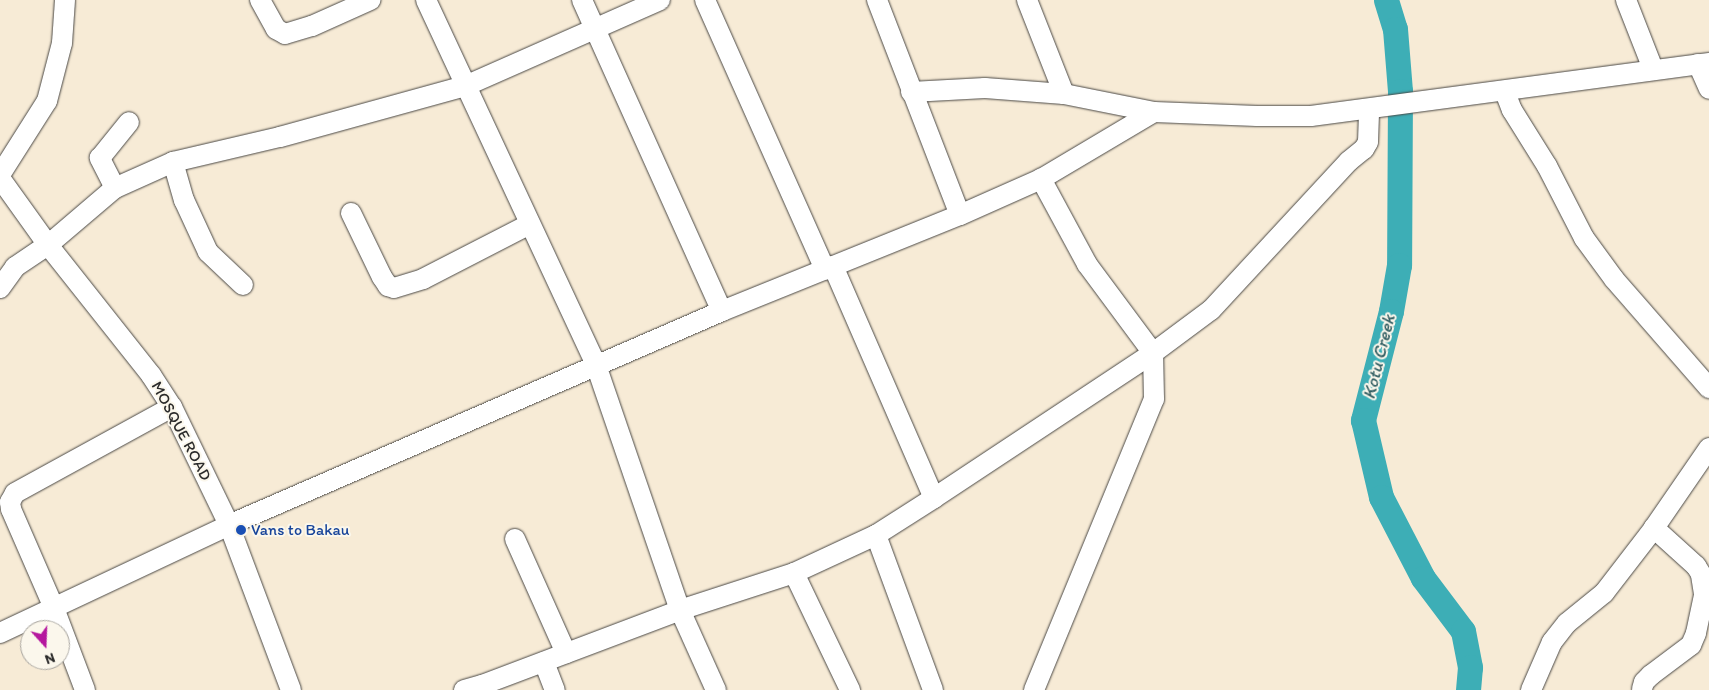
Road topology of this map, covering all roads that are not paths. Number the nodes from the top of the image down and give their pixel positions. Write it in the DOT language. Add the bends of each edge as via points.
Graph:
graph roads {
  1 [pos="65,0"];
  2 [pos="260,0"];
  3 [pos="370,0"];
  4 [pos="426,0"];
  5 [pos="582,0"];
  6 [pos="660,0"];
  7 [pos="704,0"];
  8 [pos="877,0"];
  9 [pos="1027,0"];
  10 [pos="1626,0"];
  11 [pos="595,28"];
  12 [pos="1704,63"];
  13 [pos="1653,69"];
  14 [pos="465,86"];
  15 [pos="1709,89"];
  16 [pos="912,92"];
  17 [pos="1505,92"];
  18 [pos="1064,94"];
  19 [pos="1369,109"];
  20 [pos="1154,112"];
  21 [pos="128,122"];
  22 [pos="173,162"];
  23 [pos="0,177"];
  24 [pos="1041,180"];
  25 [pos="115,188"];
  26 [pos="351,213"];
  27 [pos="960,216"];
  28 [pos="530,224"];
  29 [pos="48,245"];
  30 [pos="829,267"];
  31 [pos="243,285"];
  32 [pos="0,288"];
  33 [pos="722,312"];
  34 [pos="1152,353"];
  35 [pos="596,365"];
  36 [pos="1709,388"];
  37 [pos="172,407"];
  38 [pos="1709,448"];
  39 [pos="934,498"];
  40 [pos="228,525"];
  41 [pos="1654,528"];
  42 [pos="876,535"];
  43 [pos="515,539"];
  44 [pos="794,573"];
  45 [pos="54,608"];
  46 [pos="680,610"];
  47 [pos="0,633"];
  48 [pos="566,653"];
  49 [pos="544,662"];
  50 [pos="1642,689"];
  51 [pos="84,690"];
  52 [pos="291,690"];
  53 [pos="464,690"];
  54 [pos="555,690"];
  55 [pos="716,690"];
  56 [pos="850,690"];
  57 [pos="933,690"];
  58 [pos="1034,690"];
  59 [pos="1531,690"];
  1 -- 23 [label="street" via="62,43 48,101"];
  2 -- 3 [label="street" via="276,29 285,34 312,26"];
  4 -- 14 [label="street"];
  5 -- 11 [label="street"];
  6 -- 11 [label="street"];
  7 -- 30 [label="street"];
  8 -- 16 [label="street"];
  9 -- 18 [label="street"];
  10 -- 13 [label="street"];
  11 -- 14 [label="street"];
  11 -- 33 [label="street"];
  12 -- 13 [label="street"];
  12 -- 15 [label="street"];
  13 -- 17 [label="street"];
  14 -- 22 [label="street" via="280,137"];
  14 -- 28 [label="street"];
  16 -- 18 [label="street" via="985,88"];
  16 -- 27 [label="street"];
  17 -- 19 [label="street"];
  17 -- 36 [label="street" via="1584,238 1614,280"];
  18 -- 20 [label="street"];
  19 -- 20 [label="street" via="1302,116"];
  19 -- 34 [label="street" via="1368,142 1364,149 1349,161 1211,310"];
  20 -- 24 [label="street"];
  21 -- 25 [label="street" via="100,158"];
  22 -- 25 [label="street"];
  22 -- 31 [label="street" via="184,200 208,252"];
  23 -- 29 [label="street, MOSQUE ROAD"];
  24 -- 27 [label="street"];
  24 -- 34 [label="street" via="1087,264"];
  25 -- 29 [label="street"];
  26 -- 28 [label="street" via="382,277 388,286 394,288 423,279"];
  27 -- 30 [label="street"];
  28 -- 35 [label="street"];
  29 -- 32 [label="street" via="15,267"];
  29 -- 37 [label="street, MOSQUE ROAD" via="151,375"];
  30 -- 33 [label="street"];
  30 -- 39 [label="street"];
  33 -- 35 [label="street"];
  34 -- 39 [label="street"];
  34 -- 58 [label="street" via="1154,399"];
  35 -- 40 [label="street"];
  35 -- 46 [label="street"];
  37 -- 40 [label="street, MOSQUE ROAD"];
  37 -- 45 [label="street" via="15,493 10,502 11,509"];
  38 -- 41 [label="street"];
  39 -- 42 [label="street"];
  40 -- 45 [label="street"];
  40 -- 52 [label="street, MOSQUE ROAD"];
  41 -- 50 [label="street" via="1696,566 1704,582 1704,594 1691,645 1651,675"];
  41 -- 59 [label="street" via="1604,593 1567,623 1552,642"];
  42 -- 44 [label="street"];
  42 -- 57 [label="street"];
  43 -- 48 [label="street"];
  44 -- 46 [label="street"];
  44 -- 56 [label="street"];
  45 -- 47 [label="street"];
  45 -- 51 [label="street"];
  46 -- 48 [label="street"];
  46 -- 55 [label="street"];
  48 -- 49 [label="street"];
  49 -- 53 [label="street"];
  49 -- 54 [label="street"];
}
